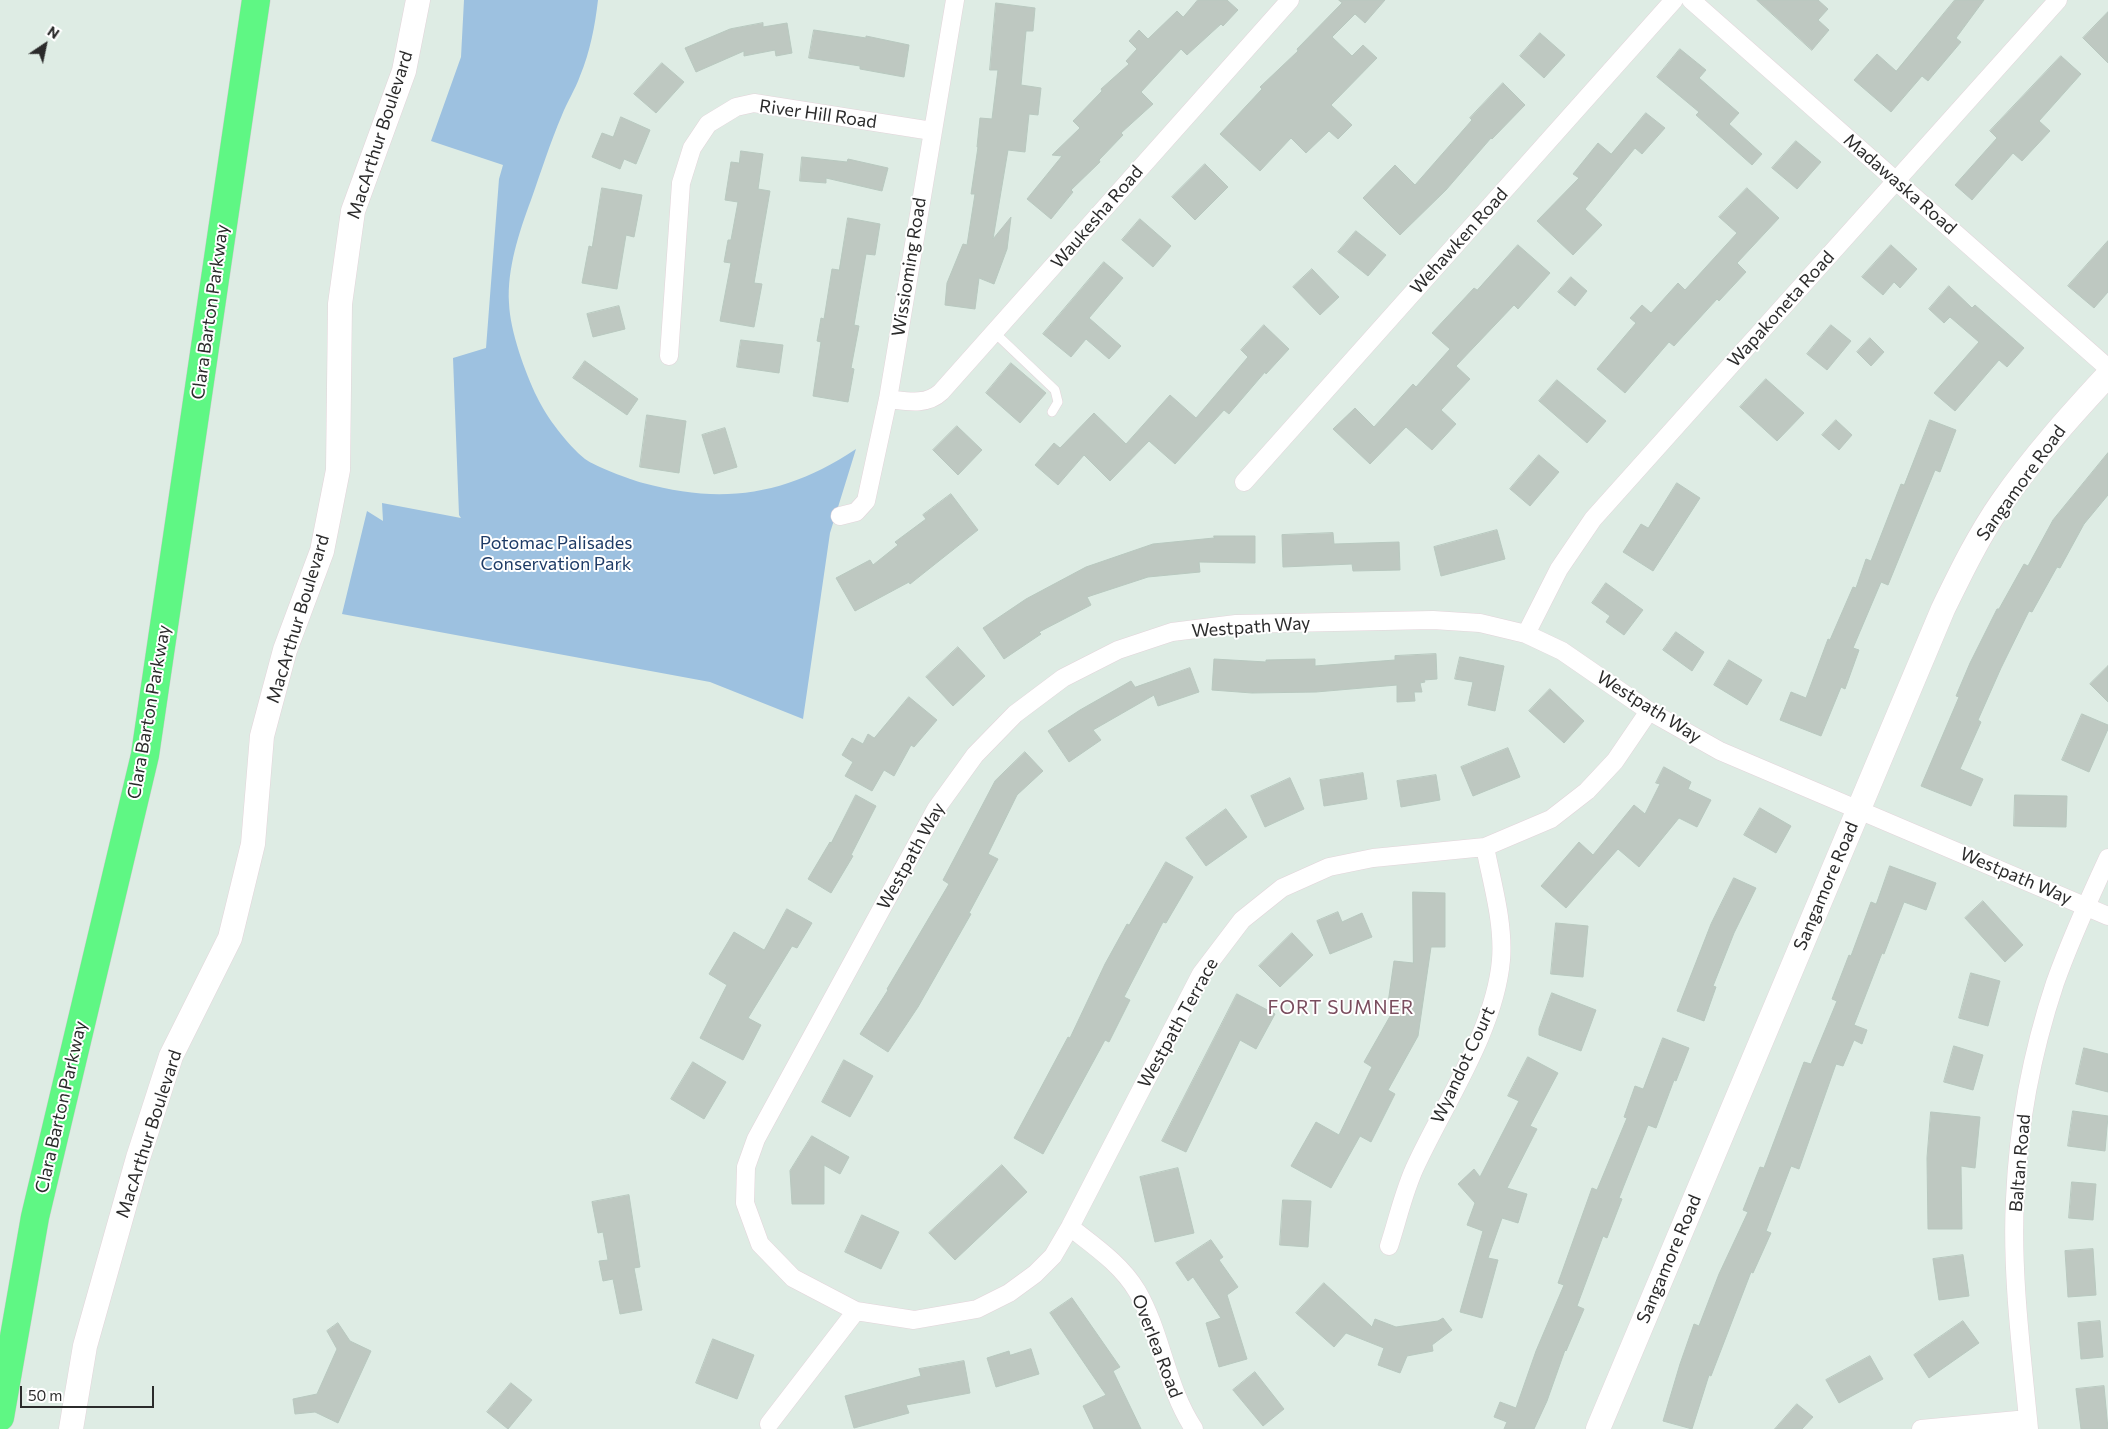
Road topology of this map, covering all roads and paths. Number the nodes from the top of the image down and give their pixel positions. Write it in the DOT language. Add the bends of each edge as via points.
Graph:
graph roads {
  1 [pos="256,0"];
  2 [pos="418,0"];
  3 [pos="956,0"];
  4 [pos="1290,0"];
  5 [pos="1674,0"];
  6 [pos="1691,0"];
  7 [pos="2058,0"];
  8 [pos="932,131"];
  9 [pos="1896,180"];
  10 [pos="995,333"];
  11 [pos="669,356"];
  12 [pos="2108,368"];
  13 [pos="2108,375"];
  14 [pos="888,399"];
  15 [pos="1052,412"];
  16 [pos="1244,482"];
  17 [pos="840,516"];
  18 [pos="1526,634"];
  19 [pos="1650,711"];
  20 [pos="1858,810"];
  21 [pos="1485,847"];
  22 [pos="2108,858"];
  23 [pos="2087,905"];
  24 [pos="2108,916"];
  25 [pos="1070,1227"];
  26 [pos="1389,1246"];
  27 [pos="856,1311"];
  28 [pos="0,1417"];
  29 [pos="769,1424"];
  30 [pos="2029,1424"];
  31 [pos="71,1429"];
  32 [pos="1194,1429"];
  33 [pos="1598,1429"];
  34 [pos="1921,1429"];
  1 -- 28 [label="highway, Clara Barton Parkway" via="145,755 35,1217"];
  2 -- 31 [label="main road, MacArthur Boulevard" via="404,71 353,211 340,304 338,470 322,551 285,650 262,736 251,854 230,938 172,1056 138,1158 85,1346"];
  3 -- 8 [label="street, Wissioming Road"];
  4 -- 10 [label="street, Waukesha Road"];
  5 -- 16 [label="street, Wehawken Road"];
  6 -- 9 [label="street, Madawaska Road"];
  7 -- 9 [label="street, Wapakoneta Road"];
  8 -- 11 [label="street, River Hill Road" via="754,103 736,107 708,124 692,148 681,183"];
  8 -- 14 [label="street, Wissioming Road"];
  9 -- 12 [label="street, Madawaska Road"];
  9 -- 18 [label="street, Wapakoneta Road" via="1593,519 1559,569"];
  10 -- 14 [label="street, Waukesha Road" via="937,396 922,402"];
  10 -- 15 [label="lane" via="1055,390 1058,402"];
  13 -- 20 [label="main road, Sangamore Road" via="2056,432 2002,501 1976,543 1943,609"];
  14 -- 17 [label="street, Wissioming Road" via="866,501 856,512"];
  18 -- 19 [label="street, Westpath Way" via="1562,651"];
  18 -- 27 [label="street, Westpath Way" via="1480,623 1433,620 1236,624 1172,632 1118,650 1063,678 1015,714 975,755 936,809 760,1130 746,1167 745,1203 760,1244 793,1278"];
  19 -- 20 [label="street, Westpath Way" via="1720,752"];
  19 -- 21 [label="street, Westpath Terrace" via="1615,761 1587,791 1551,819"];
  20 -- 23 [label="street, Westpath Way"];
  20 -- 33 [label="main road, Sangamore Road"];
  21 -- 25 [label="street, Westpath Terrace" via="1373,858 1329,866 1282,888 1242,920 1201,974"];
  21 -- 26 [label="street, Wyandot Court" via="1500,924 1501,959 1495,994 1483,1030 1415,1166"];
  22 -- 23 [label="street, Baltan Road"];
  23 -- 24 [label="street, Westpath Way"];
  23 -- 30 [label="street, Baltan Road" via="2053,992 2035,1054 2022,1128 2015,1199 2016,1261"];
  25 -- 27 [label="street, Westpath Terrace" via="1053,1256 1035,1274 1009,1293 977,1309 914,1320"];
  25 -- 32 [label="street, Overlea Road" via="1114,1262 1136,1289 1150,1316 1183,1412"];
  27 -- 29 [label="street"];
  30 -- 34 [label="street"];
}
